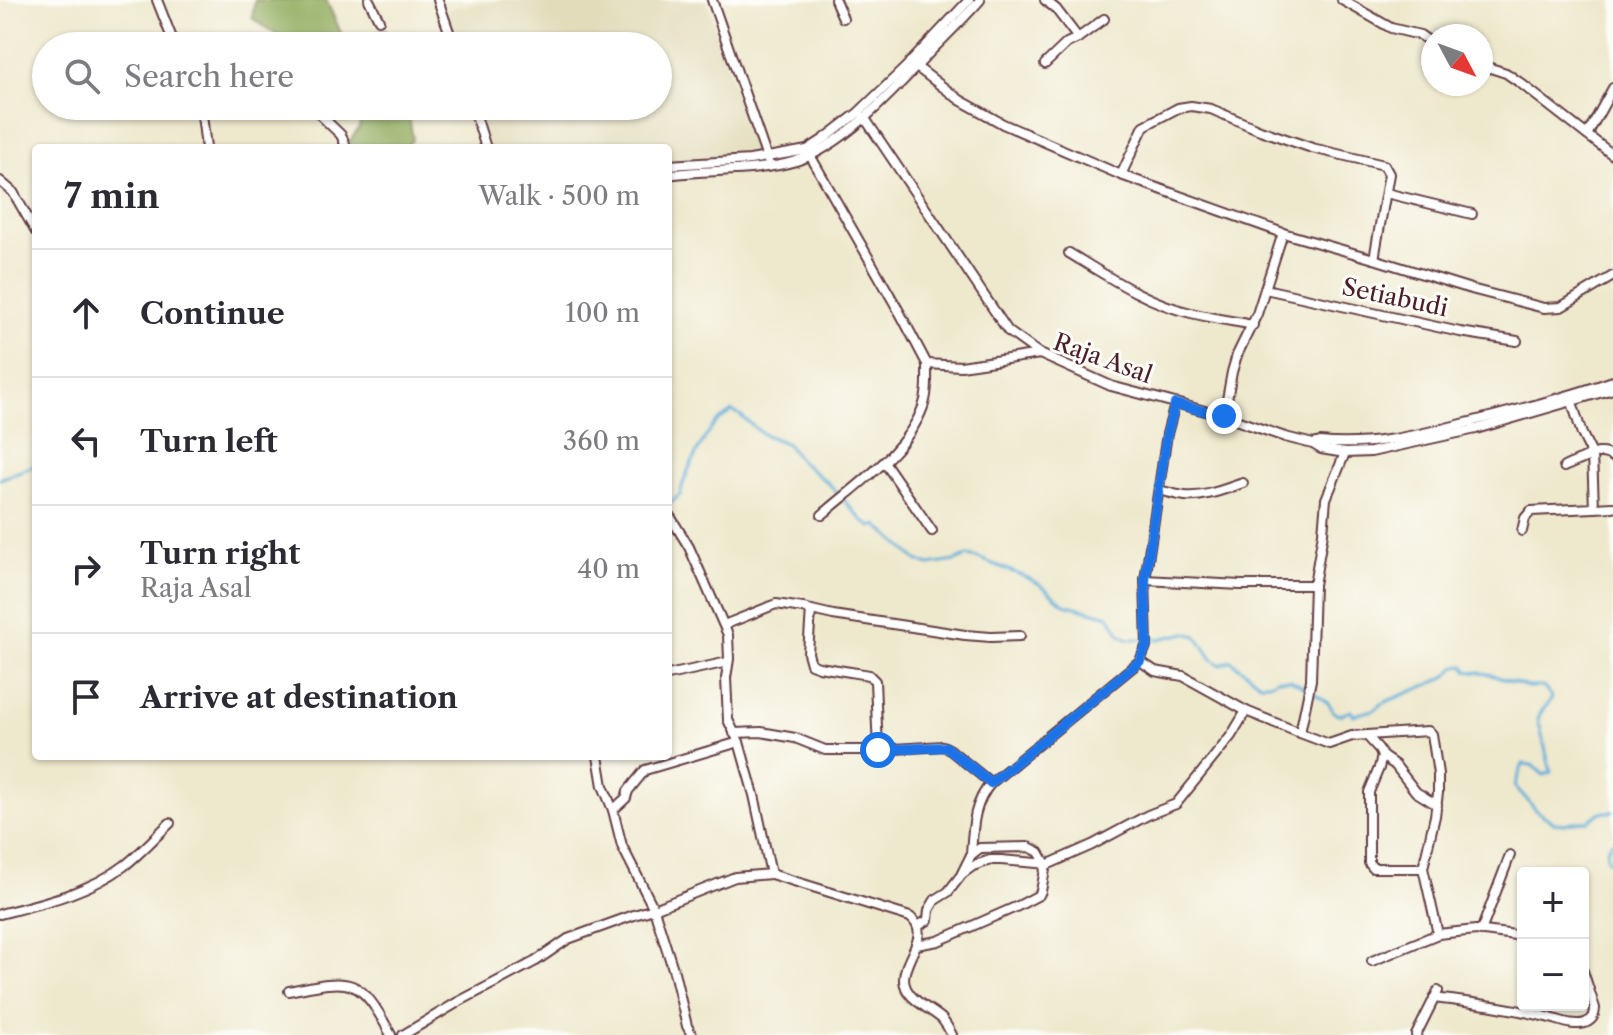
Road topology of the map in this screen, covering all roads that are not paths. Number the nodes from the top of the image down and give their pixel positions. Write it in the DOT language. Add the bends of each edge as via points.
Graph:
graph roads {
  1 [pos="157,0"];
  2 [pos="369,0"];
  3 [pos="440,0"];
  4 [pos="712,0"];
  5 [pos="835,0"];
  6 [pos="969,0"];
  7 [pos="980,0"];
  8 [pos="1045,0"];
  9 [pos="1342,0"];
  10 [pos="843,18"];
  11 [pos="1104,19"];
  12 [pos="379,20"];
  13 [pos="170,32"];
  14 [pos="450,32"];
  15 [pos="1421,36"];
  16 [pos="1078,38"];
  17 [pos="1045,64"];
  18 [pos="913,65"];
  19 [pos="1493,69"];
  20 [pos="1613,88"];
  21 [pos="864,117"];
  22 [pos="203,120"];
  23 [pos="325,120"];
  24 [pos="477,120"];
  25 [pos="843,129"];
  26 [pos="1587,135"];
  27 [pos="206,144"];
  28 [pos="344,144"];
  29 [pos="485,144"];
  30 [pos="810,153"];
  31 [pos="1613,155"];
  32 [pos="768,162"];
  33 [pos="672,165"];
  34 [pos="672,174"];
  35 [pos="1121,175"];
  36 [pos="0,181"];
  37 [pos="1386,193"];
  38 [pos="1472,214"];
  39 [pos="32,225"];
  40 [pos="1283,233"];
  41 [pos="1069,253"];
  42 [pos="1374,259"];
  43 [pos="1613,276"];
  44 [pos="1265,289"];
  45 [pos="1253,325"];
  46 [pos="1517,341"];
  47 [pos="1040,354"];
  48 [pos="927,364"];
  49 [pos="1613,381"];
  50 [pos="1613,389"];
  51 [pos="1570,398"];
  52 [pos="1175,404"];
  53 [pos="1224,416"];
  54 [pos="1313,444"];
  55 [pos="1345,453"];
  56 [pos="1592,454"];
  57 [pos="1613,457"];
  58 [pos="885,463"];
  59 [pos="1564,467"];
  60 [pos="1243,483"];
  61 [pos="1159,490"];
  62 [pos="1613,507"];
  63 [pos="1594,508"];
  64 [pos="822,515"];
  65 [pos="672,519"];
  66 [pos="932,531"];
  67 [pos="1522,531"];
  68 [pos="1145,580"];
  69 [pos="1314,585"];
  70 [pos="811,610"];
  71 [pos="724,625"];
  72 [pos="1020,636"];
  73 [pos="1140,661"];
  74 [pos="728,662"];
  75 [pos="672,674"];
  76 [pos="1246,711"];
  77 [pos="734,733"];
  78 [pos="1300,733"];
  79 [pos="1367,736"];
  80 [pos="739,742"];
  81 [pos="878,750"];
  82 [pos="1382,756"];
  83 [pos="599,760"];
  84 [pos="991,783"];
  85 [pos="1437,805"];
  86 [pos="613,810"];
  87 [pos="170,823"];
  88 [pos="971,855"];
  89 [pos="1510,855"];
  90 [pos="1046,864"];
  91 [pos="1423,868"];
  92 [pos="771,874"];
  93 [pos="962,874"];
  94 [pos="654,909"];
  95 [pos="0,914"];
  96 [pos="918,926"];
  97 [pos="1481,931"];
  98 [pos="1438,934"];
  99 [pos="1517,935"];
  100 [pos="916,945"];
  101 [pos="1372,961"];
  102 [pos="1589,990"];
  103 [pos="289,991"];
  104 [pos="1517,1009"];
  105 [pos="1526,1011"];
  106 [pos="391,1035"];
  107 [pos="403,1035"];
  108 [pos="692,1035"];
  109 [pos="952,1035"];
  110 [pos="1416,1035"];
  1 -- 13 [label="street"];
  2 -- 12 [label="street"];
  3 -- 14 [label="street"];
  4 -- 32 [label="street"];
  5 -- 10 [label="street"];
  6 -- 18 [label="street"];
  7 -- 18 [label="street"];
  8 -- 16 [label="street"];
  9 -- 15 [label="street" via="1391,28"];
  11 -- 16 [label="street"];
  16 -- 17 [label="street"];
  18 -- 21 [label="street"];
  18 -- 25 [label="street"];
  18 -- 35 [label="street" via="977,111"];
  19 -- 26 [label="street" via="1519,82"];
  20 -- 26 [label="street"];
  21 -- 25 [label="street"];
  21 -- 47 [label="street" via="1008,331"];
  22 -- 27 [label="street"];
  23 -- 28 [label="street"];
  24 -- 29 [label="street"];
  25 -- 30 [label="street"];
  26 -- 31 [label="street"];
  30 -- 32 [label="street" via="793,162"];
  30 -- 48 [label="street"];
  32 -- 33 [label="street"];
  32 -- 34 [label="street"];
  35 -- 37 [label="street" via="1144,126 1191,106 1312,148 1384,165 1389,174"];
  35 -- 40 [label="street"];
  36 -- 39 [label="street" via="13,192"];
  37 -- 38 [label="street"];
  37 -- 42 [label="street"];
  40 -- 42 [label="street"];
  40 -- 44 [label="street"];
  41 -- 45 [label="street" via="1128,289 1172,307"];
  42 -- 43 [label="street" via="1544,308 1561,307"];
  44 -- 45 [label="street"];
  44 -- 46 [label="street, Setiabudi"];
  45 -- 53 [label="street" via="1237,355"];
  47 -- 48 [label="street, Raja Asal" via="961,366"];
  47 -- 52 [label="street, Raja Asal" via="1111,386"];
  48 -- 58 [label="street" via="919,418"];
  49 -- 51 [label="street, Raja Asal"];
  50 -- 51 [label="street, Raja Asal"];
  51 -- 54 [label="street, Raja Asal" via="1369,444"];
  51 -- 55 [label="street, Raja Asal" via="1521,417 1424,441"];
  51 -- 56 [label="street"];
  52 -- 53 [label="street, Raja Asal"];
  52 -- 61 [label="street"];
  53 -- 54 [label="street, Raja Asal"];
  54 -- 55 [label="street, Raja Asal"];
  55 -- 69 [label="street" via="1326,499"];
  56 -- 57 [label="street"];
  56 -- 59 [label="street"];
  56 -- 63 [label="street"];
  58 -- 64 [label="street"];
  58 -- 66 [label="street"];
  60 -- 61 [label="street" via="1195,496"];
  61 -- 68 [label="street"];
  62 -- 63 [label="street"];
  63 -- 67 [label="street" via="1531,511"];
  65 -- 71 [label="street"];
  68 -- 69 [label="street"];
  68 -- 73 [label="street" via="1147,644"];
  69 -- 78 [label="street" via="1311,680"];
  70 -- 71 [label="street" via="776,604"];
  70 -- 72 [label="street" via="965,635"];
  70 -- 81 [label="street" via="811,664 869,675 875,681"];
  71 -- 74 [label="street"];
  73 -- 76 [label="street" via="1155,671 1183,676"];
  73 -- 84 [label="street"];
  74 -- 75 [label="street"];
  74 -- 77 [label="street" via="728,720"];
  76 -- 78 [label="street"];
  76 -- 90 [label="street" via="1176,804"];
  77 -- 80 [label="street"];
  77 -- 81 [label="street" via="795,738 825,750"];
  78 -- 79 [label="street" via="1329,744"];
  79 -- 82 [label="street"];
  79 -- 85 [label="street" via="1431,731"];
  80 -- 86 [label="street" via="645,770"];
  80 -- 92 [label="street"];
  81 -- 84 [label="street" via="946,747"];
  82 -- 85 [label="street" via="1416,792"];
  82 -- 91 [label="street" via="1369,792 1369,863 1373,868"];
  83 -- 86 [label="street"];
  84 -- 88 [label="street" via="975,810"];
  85 -- 91 [label="street"];
  86 -- 94 [label="street" via="622,846"];
  87 -- 95 [label="street" via="104,879"];
  88 -- 90 [label="street" via="980,848 1029,847"];
  88 -- 93 [label="street"];
  89 -- 97 [label="street"];
  90 -- 93 [label="street" via="990,860"];
  90 -- 100 [label="street" via="1039,895 938,941"];
  91 -- 98 [label="street"];
  92 -- 94 [label="street" via="735,877"];
  92 -- 96 [label="street" via="910,917"];
  93 -- 96 [label="street"];
  94 -- 107 [label="street" via="568,939"];
  94 -- 108 [label="street"];
  96 -- 100 [label="street"];
  97 -- 98 [label="street"];
  97 -- 99 [label="street"];
  98 -- 101 [label="street"];
  100 -- 109 [label="street" via="904,972 905,986"];
  102 -- 105 [label="street" via="1595,1014 1584,1024"];
  103 -- 106 [label="street" via="327,983 353,986 375,1005"];
  104 -- 110 [label="street" via="1436,995"];
}
